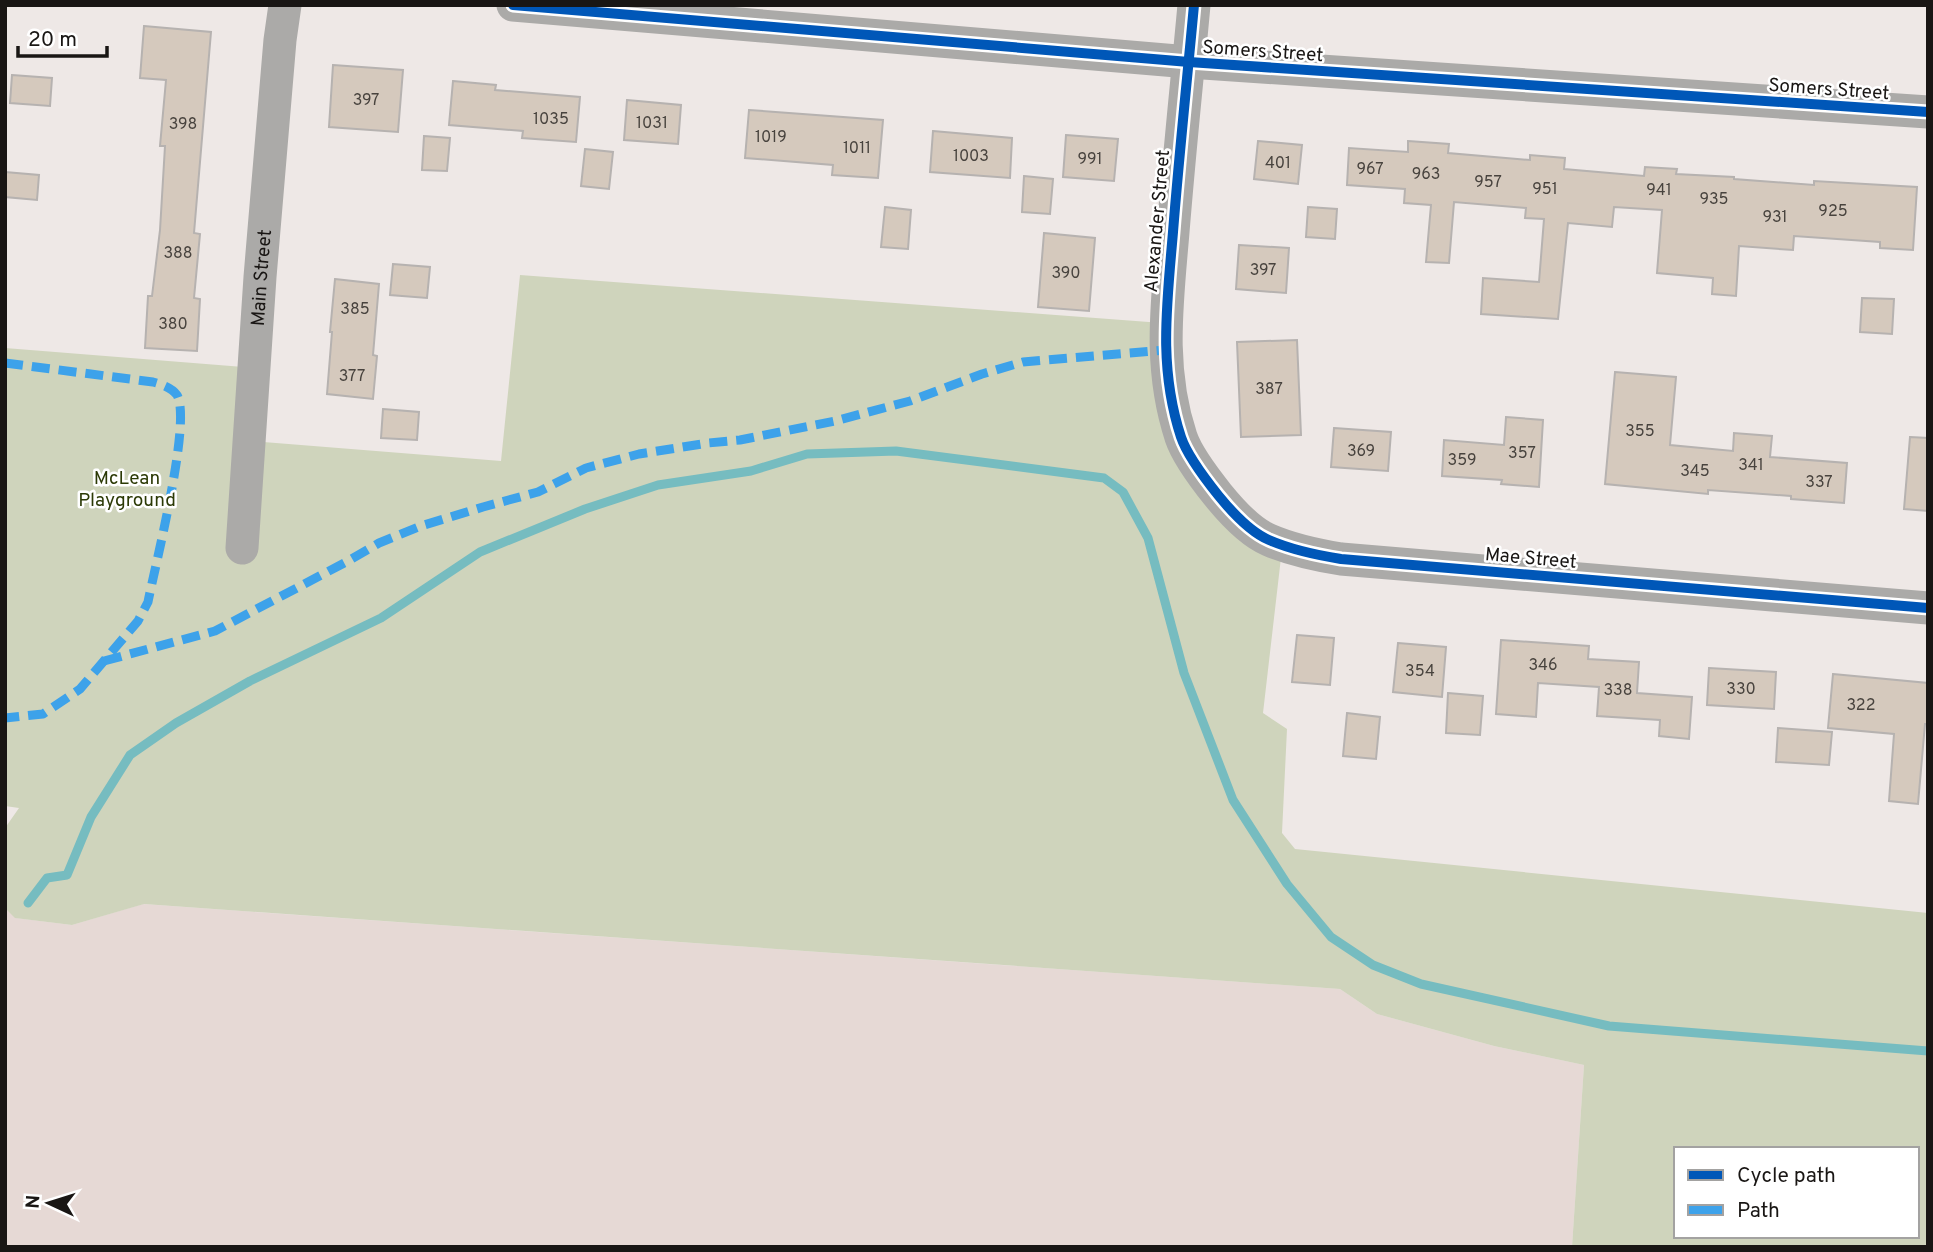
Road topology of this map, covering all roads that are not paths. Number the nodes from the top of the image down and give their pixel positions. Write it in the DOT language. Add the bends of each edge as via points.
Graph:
graph roads {
  1 [pos="285,5"];
  2 [pos="513,5"];
  3 [pos="1194,5"];
  4 [pos="1189,62"];
  5 [pos="1928,113"];
  6 [pos="1182,439"];
  7 [pos="242,548"];
  8 [pos="1928,608"];
  1 -- 7 [label="street, Main Street"];
  2 -- 4 [label="street, Somers Street"];
  3 -- 4 [label="street, Alexander Street"];
  4 -- 5 [label="street, Somers Street"];
  4 -- 6 [label="street, Alexander Street" via="1165,340 1167,375"];
  6 -- 8 [label="street, Mae Street" via="1206,481 1232,513 1266,539 1301,552 1340,559"];
}
